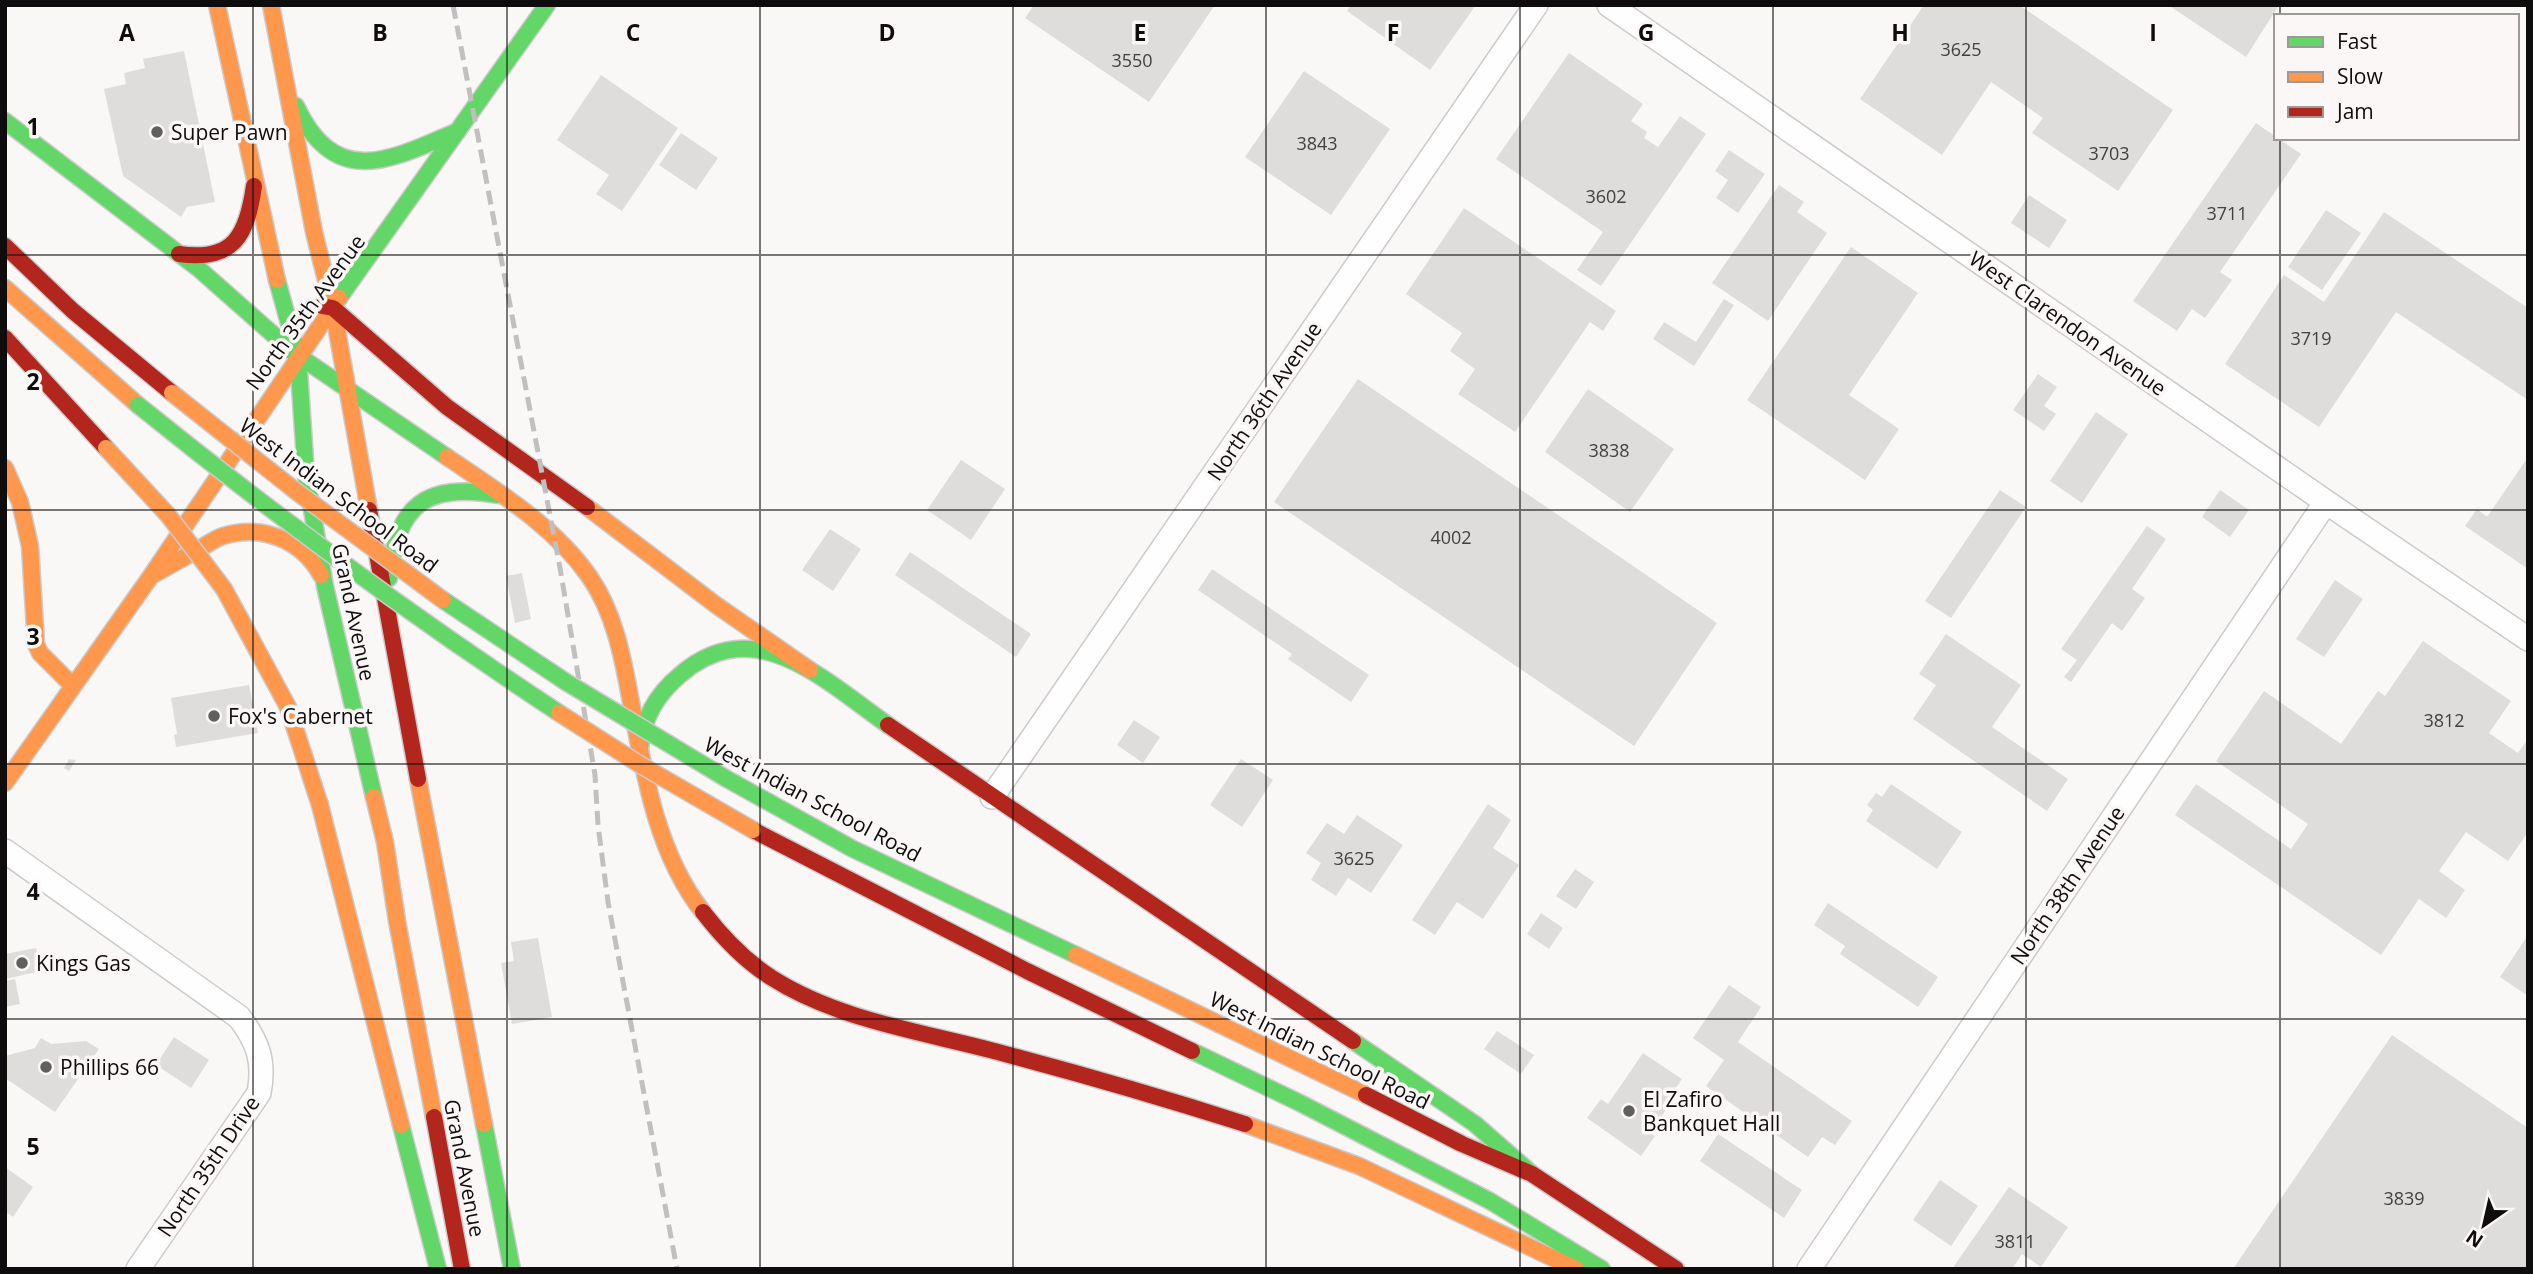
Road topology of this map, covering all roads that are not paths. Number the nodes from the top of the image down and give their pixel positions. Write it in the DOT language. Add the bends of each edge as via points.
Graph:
graph roads {
  1 [pos="217,5"];
  2 [pos="271,5"];
  3 [pos="547,5"];
  4 [pos="1536,5"];
  5 [pos="1609,5"];
  6 [pos="285,76"];
  7 [pos="5,121"];
  8 [pos="458,131"];
  9 [pos="255,173"];
  10 [pos="5,246"];
  11 [pos="179,254"];
  12 [pos="5,288"];
  13 [pos="231,295"];
  14 [pos="282,300"];
  15 [pos="332,309"];
  16 [pos="5,338"];
  17 [pos="298,356"];
  18 [pos="345,387"];
  19 [pos="5,468"];
  20 [pos="502,496"];
  21 [pos="2326,502"];
  22 [pos="151,576"];
  23 [pos="325,586"];
  24 [pos="387,615"];
  25 [pos="2528,639"];
  26 [pos="810,670"];
  27 [pos="73,685"];
  28 [pos="640,753"];
  29 [pos="5,783"];
  30 [pos="992,797"];
  31 [pos="5,852"];
  32 [pos="1532,1174"];
  33 [pos="138,1269"];
  34 [pos="438,1269"];
  35 [pos="462,1269"];
  36 [pos="512,1269"];
  37 [pos="1576,1269"];
  38 [pos="1602,1269"];
  39 [pos="1676,1269"];
  40 [pos="1808,1269"];
  1 -- 9 [label="main road, Grand Avenue"];
  2 -- 6 [label="main road, Grand Avenue"];
  3 -- 8 [label="main road, North 35th Avenue"];
  4 -- 30 [label="street, North 36th Avenue"];
  5 -- 21 [label="street, West Clarendon Avenue"];
  6 -- 8 [label="main road" via="313,137 343,157 375,162 389,159"];
  6 -- 15 [label="main road, Grand Avenue"];
  7 -- 11 [label="main road"];
  8 -- 15 [label="main road, North 35th Avenue"];
  9 -- 11 [label="main road" via="248,218 237,238 215,256"];
  9 -- 14 [label="main road, Grand Avenue"];
  10 -- 32 [label="main road, West Indian School Road, bridge" via="73,310 247,454 424,586 515,649 727,779 865,854"];
  11 -- 13 [label="main road"];
  12 -- 38 [label="main road, bridge" via="225,476 416,617 605,743 752,830 1490,1201"];
  13 -- 14 [label="main road"];
  13 -- 17 [label="main road"];
  14 -- 15 [label="main road"];
  14 -- 17 [label="main road, Grand Avenue"];
  15 -- 17 [label="main road, North 35th Avenue"];
  15 -- 18 [label="main road, Grand Avenue"];
  15 -- 26 [label="main road" via="447,407"];
  16 -- 34 [label="main road, bridge" via="167,515 224,589 288,707 320,805"];
  17 -- 18 [label="main road"];
  17 -- 22 [label="main road, North 35th Avenue"];
  17 -- 23 [label="main road, Grand Avenue" via="306,475"];
  18 -- 20 [label="main road"];
  18 -- 24 [label="main road, Grand Avenue"];
  19 -- 27 [label="main road" via="20,502 30,546 36,644"];
  20 -- 24 [label="main road" via="477,489 445,491 421,502 407,516 392,545"];
  20 -- 28 [label="main road" via="577,560 605,604 618,635"];
  21 -- 25 [label="street, West Clarendon Avenue"];
  21 -- 40 [label="street, North 38th Avenue"];
  22 -- 23 [label="main road" via="222,536 260,533 308,554"];
  22 -- 27 [label="main road, North 35th Avenue"];
  23 -- 35 [label="main road, Grand Avenue" via="403,920"];
  24 -- 36 [label="main road, Grand Avenue" via="438,913"];
  26 -- 28 [label="main road" via="747,647 702,660 672,682 654,704 642,730"];
  26 -- 30 [label="main road"];
  27 -- 29 [label="main road, North 35th Avenue"];
  28 -- 37 [label="main road" via="662,840 688,894 729,945 778,982 830,1007 1290,1139 1407,1187 1516,1244"];
  30 -- 32 [label="main road" via="1475,1124"];
  31 -- 33 [label="street, North 35th Drive" via="239,1017 254,1038 262,1076 258,1093"];
  32 -- 39 [label="main road, West Indian School Road"];
}
